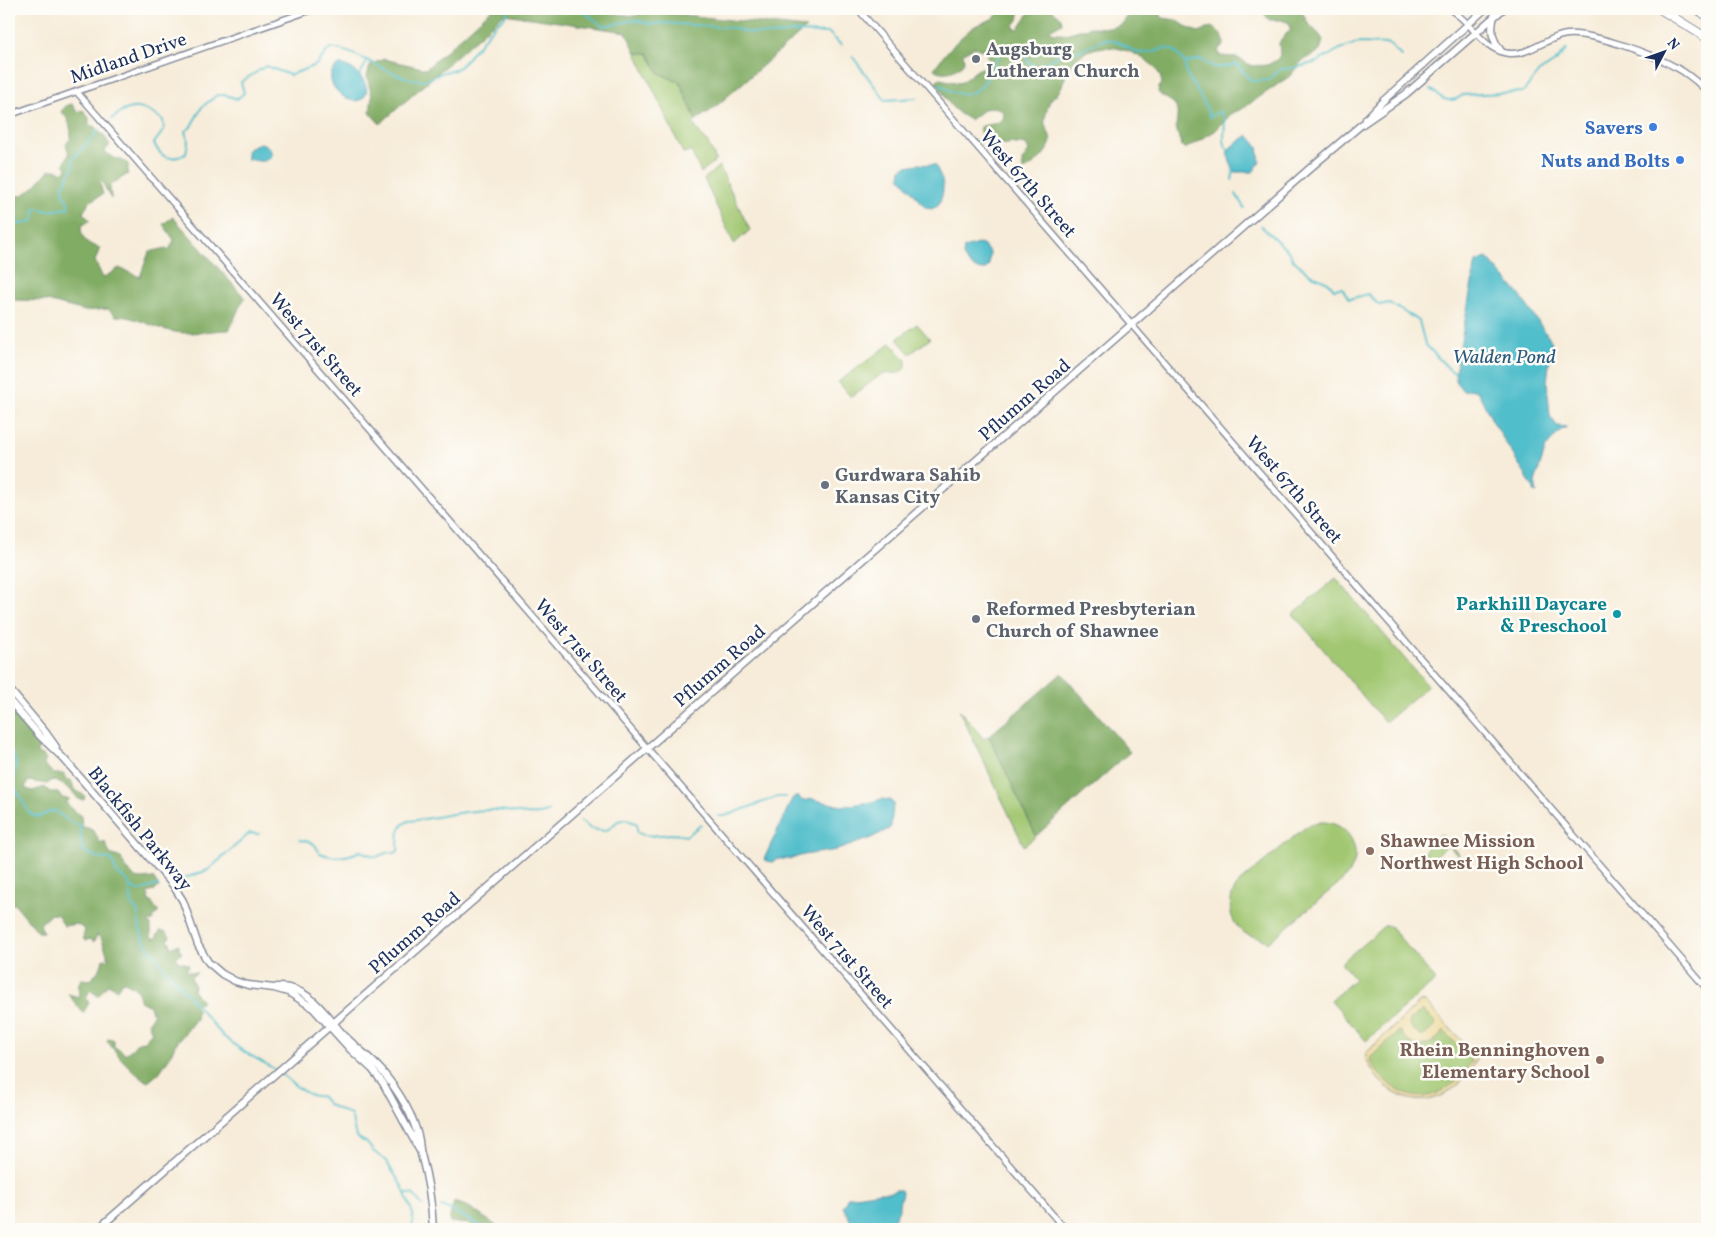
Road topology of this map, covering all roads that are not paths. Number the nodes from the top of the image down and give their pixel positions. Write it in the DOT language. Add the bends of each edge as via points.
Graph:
graph roads {
  1 [pos="314,9"];
  2 [pos="858,9"];
  3 [pos="1449,9"];
  4 [pos="1484,9"];
  5 [pos="1503,9"];
  6 [pos="1660,9"];
  7 [pos="1697,9"];
  8 [pos="1494,16"];
  9 [pos="1707,16"];
  10 [pos="1469,24"];
  11 [pos="1476,32"];
  12 [pos="1707,38"];
  13 [pos="1501,51"];
  14 [pos="76,91"];
  15 [pos="1707,91"];
  16 [pos="9,115"];
  17 [pos="1361,125"];
  18 [pos="1133,324"];
  19 [pos="9,689"];
  20 [pos="9,700"];
  21 [pos="647,748"];
  22 [pos="64,759"];
  23 [pos="1707,989"];
  24 [pos="332,1025"];
  25 [pos="98,1229"];
  26 [pos="434,1229"];
  27 [pos="1065,1229"];
  1 -- 14 [label="street, Midland Drive"];
  2 -- 18 [label="street, West 67th Street"];
  3 -- 10 [label="street"];
  4 -- 10 [label="main road, Pflumm Road"];
  5 -- 8 [label="main road, Pflumm Road"];
  6 -- 12 [label="highway"];
  7 -- 9 [label="highway"];
  8 -- 11 [label="main road, Pflumm Road"];
  8 -- 13 [label="main road" via="1492,37"];
  10 -- 11 [label="street"];
  10 -- 17 [label="main road, Pflumm Road" via="1383,101"];
  11 -- 13 [label="street" via="1487,44"];
  11 -- 17 [label="main road, Pflumm Road" via="1406,94"];
  13 -- 15 [label="street" via="1515,54 1555,37 1582,35 1676,67"];
  14 -- 16 [label="street, Midland Drive"];
  14 -- 21 [label="street, West 71st Street"];
  17 -- 18 [label="main road, Pflumm Road"];
  18 -- 21 [label="main road, Pflumm Road"];
  18 -- 23 [label="street, West 67th Street"];
  19 -- 22 [label="main road, Blackfish Parkway"];
  20 -- 22 [label="main road, Blackfish Parkway"];
  21 -- 24 [label="main road, Pflumm Road"];
  21 -- 27 [label="street, West 71st Street"];
  22 -- 24 [label="main road, Blackfish Parkway" via="174,885 183,901 198,946 208,962 235,981 274,988 303,1000"];
  24 -- 25 [label="main road, Pflumm Road"];
  24 -- 26 [label="main road, Blackfish Parkway" via="347,1046 383,1083 420,1151"];
}
